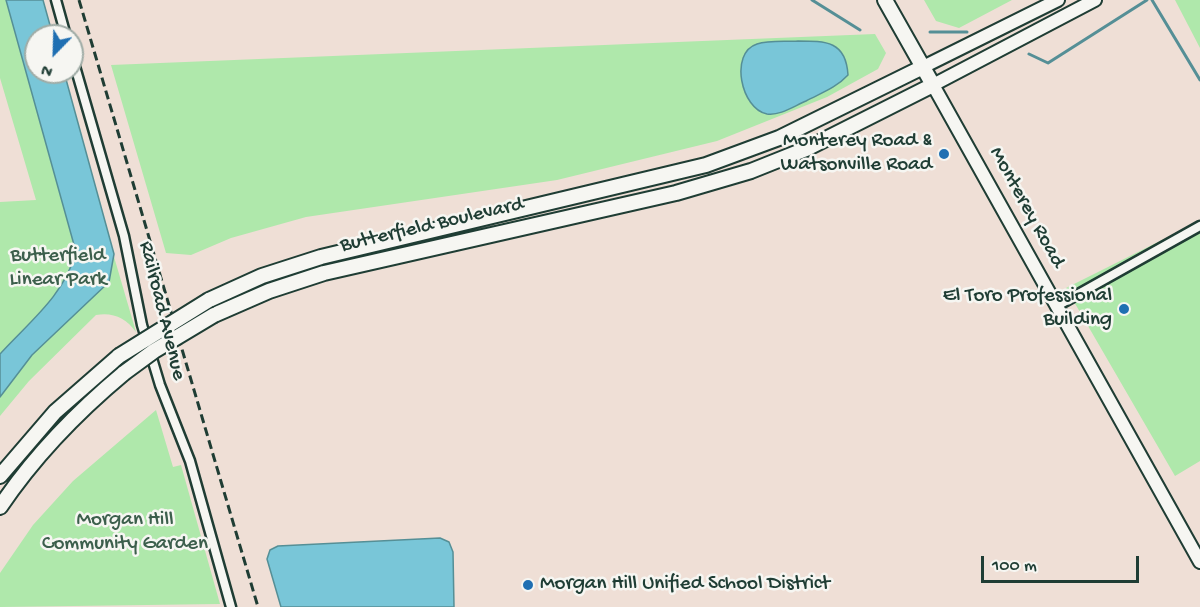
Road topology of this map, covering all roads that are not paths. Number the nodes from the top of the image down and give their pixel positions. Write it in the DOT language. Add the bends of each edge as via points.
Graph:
graph roads {
  1 [pos="56,0"];
  2 [pos="885,0"];
  3 [pos="1058,0"];
  4 [pos="1095,0"];
  5 [pos="63,24"];
  6 [pos="923,68"];
  7 [pos="80,84"];
  8 [pos="933,85"];
  9 [pos="1200,226"];
  10 [pos="1057,306"];
  11 [pos="0,476"];
  12 [pos="0,507"];
  13 [pos="1200,562"];
  14 [pos="231,607"];
  1 -- 5 [label="street"];
  2 -- 6 [label="main road, Monterey Road"];
  3 -- 6 [label="main road"];
  4 -- 8 [label="main road"];
  6 -- 8 [label="main road, Monterey Road"];
  6 -- 11 [label="main road, Butterfield Boulevard, bridge" via="779,138 706,165 321,257 262,276 209,300 119,356 55,412"];
  7 -- 14 [label="street, Railroad Avenue" via="124,236 142,325 190,461"];
  8 -- 10 [label="main road, Monterey Road"];
  8 -- 12 [label="main road, Butterfield Boulevard, bridge" via="806,149 751,171 676,193 324,273 214,315 154,351 92,399 40,452"];
  9 -- 10 [label="street"];
  10 -- 13 [label="main road, Monterey Road"];
}
